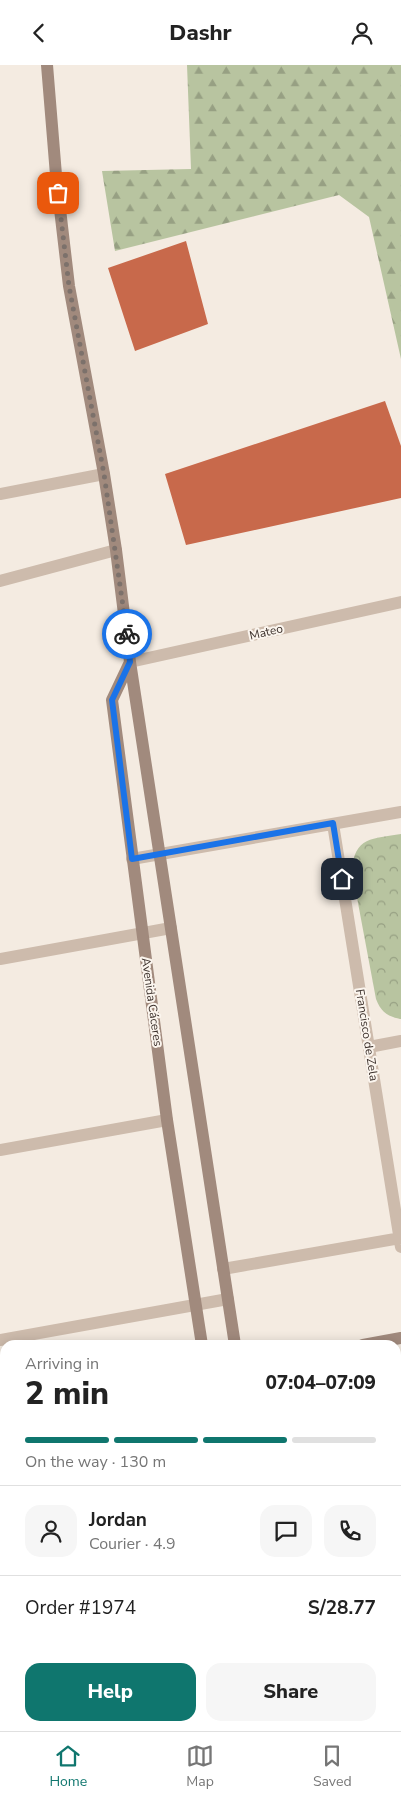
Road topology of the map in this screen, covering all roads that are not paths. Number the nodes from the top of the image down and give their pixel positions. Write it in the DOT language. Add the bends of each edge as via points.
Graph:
graph roads {
  1 [pos="47,65"];
  2 [pos="104,474"];
  3 [pos="0,493"];
  4 [pos="116,551"];
  5 [pos="0,581"];
  6 [pos="401,602"];
  7 [pos="130,662"];
  8 [pos="401,812"];
  9 [pos="333,823"];
  10 [pos="160,855"];
  11 [pos="132,859"];
  12 [pos="171,928"];
  13 [pos="142,933"];
  14 [pos="0,959"];
  15 [pos="401,1041"];
  16 [pos="369,1047"];
  17 [pos="167,1120"];
  18 [pos="0,1150"];
  19 [pos="401,1242"];
  20 [pos="223,1269"];
  21 [pos="228,1299"];
  22 [pos="195,1305"];
  23 [pos="0,1340"];
  24 [pos="201,1340"];
  25 [pos="234,1340"];
  1 -- 2 [label="street" via="69,286"];
  2 -- 3 [label="street"];
  2 -- 4 [label="street"];
  4 -- 5 [label="street"];
  4 -- 7 [label="street"];
  6 -- 7 [label="street, Mateo"];
  7 -- 10 [label="street"];
  7 -- 11 [label="street, Avenida Cáceres" via="112,700"];
  8 -- 9 [label="street"];
  9 -- 10 [label="street"];
  9 -- 16 [label="street, Francisco de Zela"];
  10 -- 11 [label="street"];
  10 -- 12 [label="street"];
  11 -- 13 [label="street, Avenida Cáceres"];
  12 -- 13 [label="street"];
  12 -- 20 [label="street"];
  13 -- 14 [label="street"];
  13 -- 17 [label="street, Avenida Cáceres"];
  15 -- 16 [label="street"];
  16 -- 19 [label="street, Francisco de Zela"];
  17 -- 18 [label="street"];
  17 -- 22 [label="street, Avenida Cáceres"];
  19 -- 20 [label="street"];
  20 -- 21 [label="street"];
  21 -- 22 [label="street"];
  21 -- 25 [label="street"];
  22 -- 23 [label="street"];
  22 -- 24 [label="street, Avenida Cáceres"];
}
